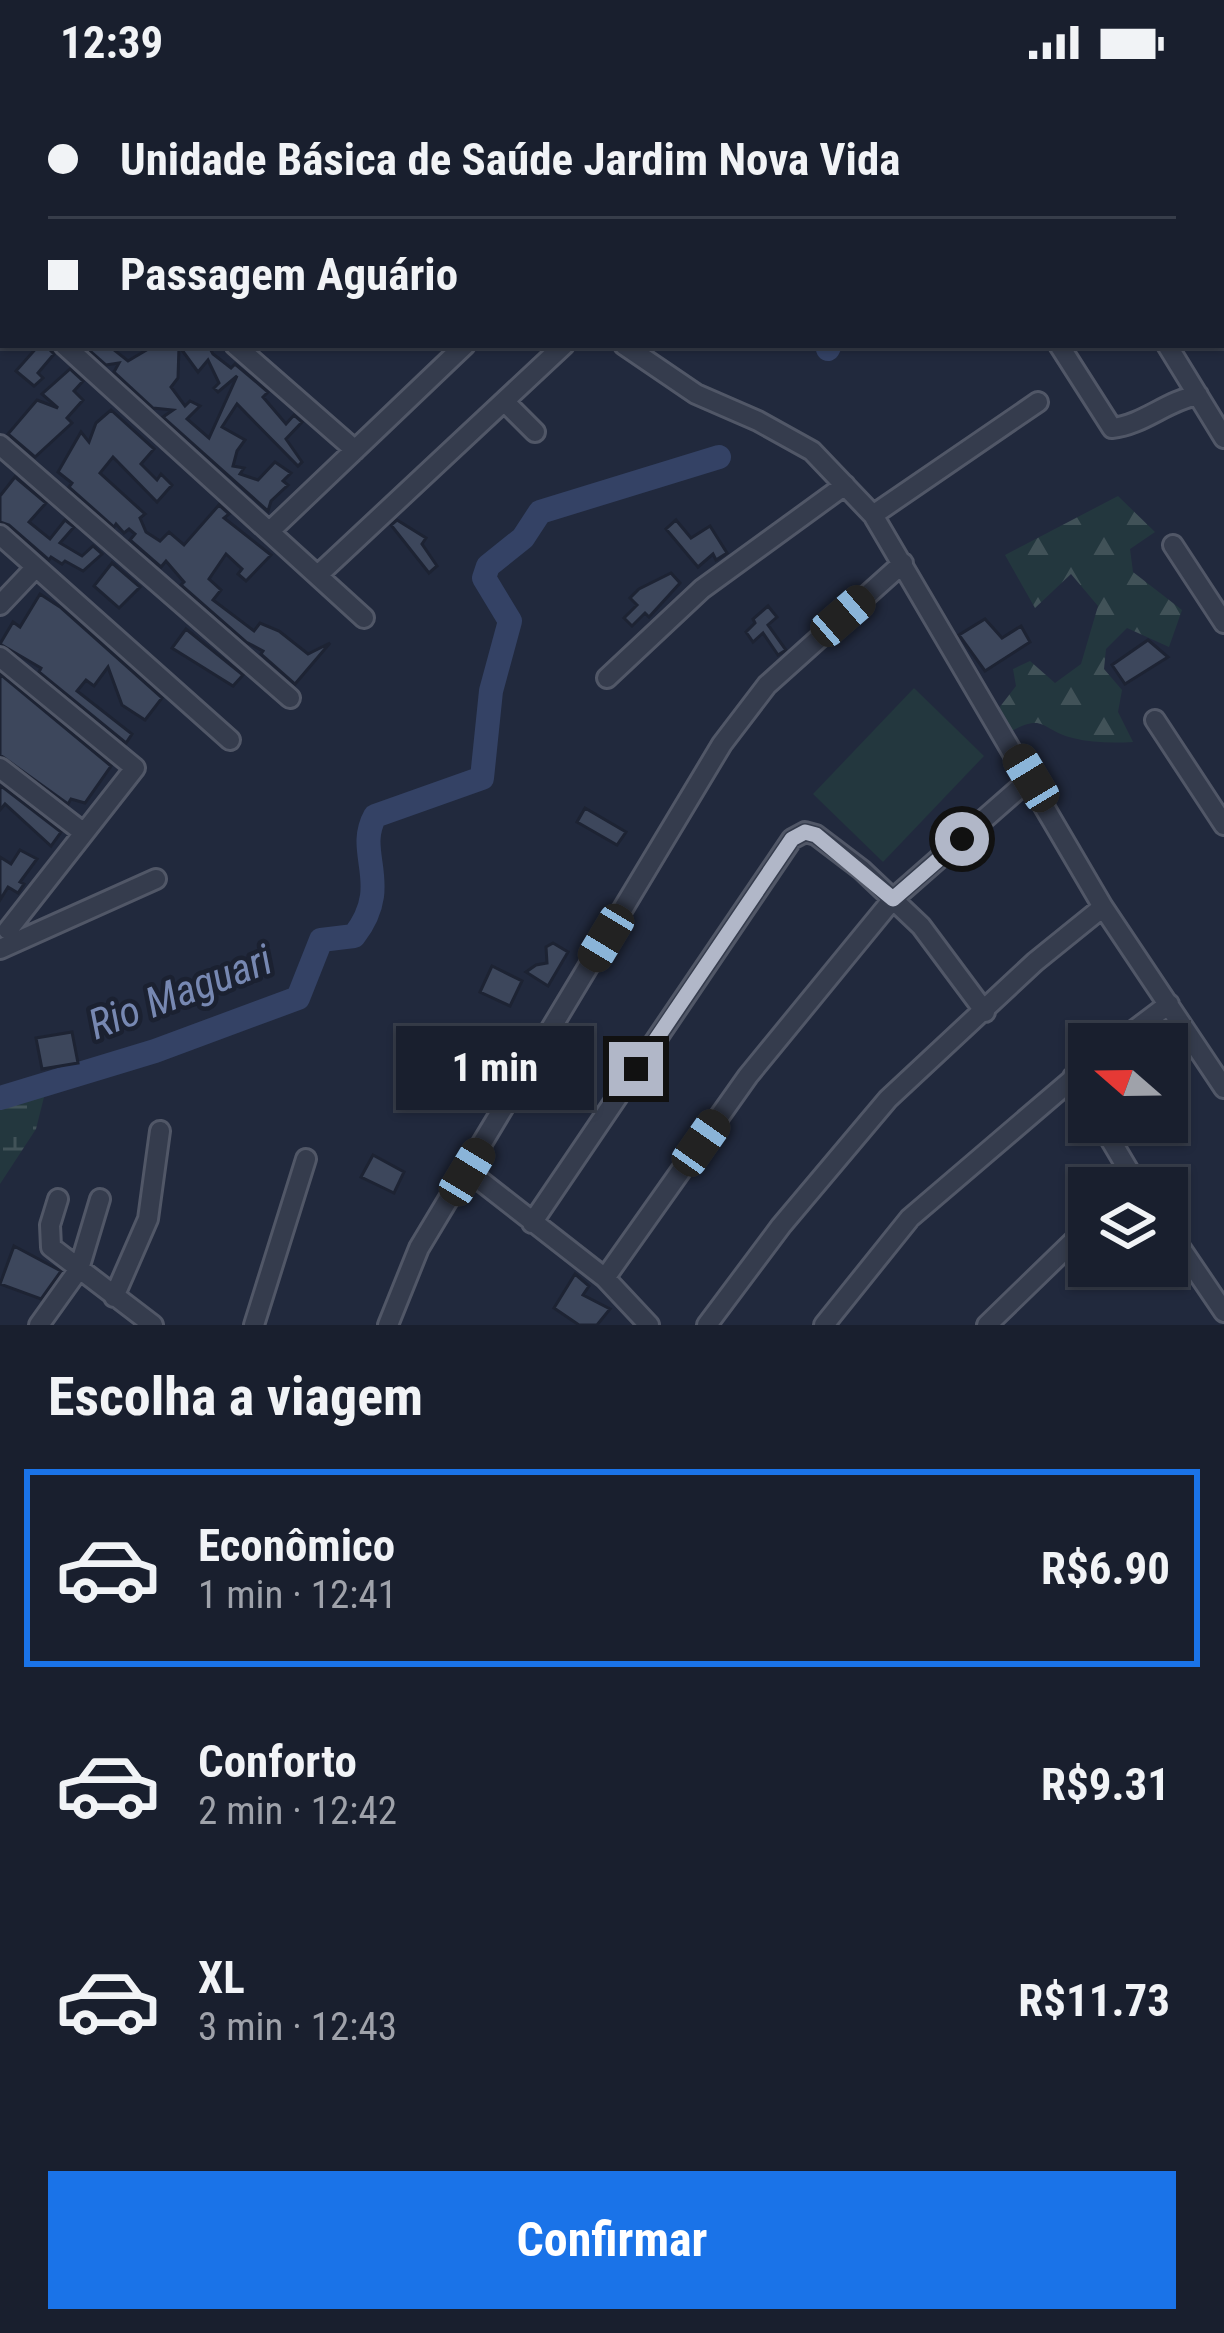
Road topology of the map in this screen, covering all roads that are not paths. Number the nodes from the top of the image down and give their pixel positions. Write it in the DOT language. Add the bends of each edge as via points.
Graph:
graph roads {
  1 [pos="67,348"];
  2 [pos="239,348"];
  3 [pos="462,348"];
  4 [pos="561,348"];
  5 [pos="628,348"];
  6 [pos="1061,348"];
  7 [pos="1168,348"];
  8 [pos="1198,395"];
  9 [pos="505,402"];
  10 [pos="1038,402"];
  11 [pos="535,432"];
  12 [pos="1224,438"];
  13 [pos="0,445"];
  14 [pos="355,450"];
  15 [pos="845,485"];
  16 [pos="873,515"];
  17 [pos="270,531"];
  18 [pos="0,535"];
  19 [pos="1173,545"];
  20 [pos="903,563"];
  21 [pos="36,567"];
  22 [pos="319,575"];
  23 [pos="0,605"];
  24 [pos="364,619"];
  25 [pos="1224,623"];
  26 [pos="0,656"];
  27 [pos="608,678"];
  28 [pos="290,698"];
  29 [pos="1155,720"];
  30 [pos="230,740"];
  31 [pos="0,768"];
  32 [pos="1031,778"];
  33 [pos="1224,825"];
  34 [pos="84,833"];
  35 [pos="156,879"];
  36 [pos="893,899"];
  37 [pos="1102,907"];
  38 [pos="6,936"];
  39 [pos="1169,1004"];
  40 [pos="985,1012"];
  41 [pos="1144,1023"];
  42 [pos="1068,1082"];
  43 [pos="1224,1088"];
  44 [pos="160,1131"];
  45 [pos="306,1159"];
  46 [pos="467,1172"];
  47 [pos="58,1198"];
  48 [pos="100,1199"];
  49 [pos="532,1222"];
  50 [pos="1068,1246"];
  51 [pos="1188,1259"];
  52 [pos="79,1269"];
  53 [pos="605,1278"];
  54 [pos="114,1297"];
  55 [pos="1224,1312"];
  56 [pos="39,1325"];
  57 [pos="153,1325"];
  58 [pos="254,1325"];
  59 [pos="388,1325"];
  60 [pos="650,1325"];
  61 [pos="707,1325"];
  62 [pos="824,1325"];
  63 [pos="987,1325"];
  1 -- 17 [label="street"];
  2 -- 14 [label="street"];
  3 -- 14 [label="street"];
  4 -- 9 [label="street"];
  5 -- 15 [label="street" via="696,394 812,452"];
  6 -- 8 [label="street" via="1112,428"];
  7 -- 8 [label="street"];
  8 -- 12 [label="street"];
  9 -- 11 [label="street"];
  9 -- 22 [label="street"];
  10 -- 16 [label="street"];
  13 -- 28 [label="street"];
  14 -- 17 [label="street"];
  15 -- 16 [label="street"];
  15 -- 27 [label="street" via="702,589"];
  16 -- 20 [label="street"];
  17 -- 22 [label="street"];
  18 -- 21 [label="street"];
  19 -- 25 [label="street"];
  20 -- 32 [label="street"];
  20 -- 46 [label="street" via="767,685 722,744"];
  21 -- 23 [label="street"];
  21 -- 30 [label="street"];
  22 -- 24 [label="street"];
  26 -- 34 [label="street" via="135,768"];
  29 -- 33 [label="street"];
  31 -- 34 [label="street"];
  32 -- 36 [label="street"];
  32 -- 37 [label="street"];
  34 -- 38 [label="street"];
  35 -- 38 [label="street"];
  36 -- 40 [label="street"];
  36 -- 49 [label="street" via="816,835 792,839"];
  36 -- 53 [label="street" via="748,1076"];
  37 -- 39 [label="street"];
  37 -- 40 [label="street"];
  39 -- 41 [label="street"];
  39 -- 43 [label="street"];
  40 -- 61 [label="street" via="889,1099"];
  42 -- 62 [label="street" via="910,1218"];
  44 -- 54 [label="street" via="148,1219"];
  45 -- 58 [label="street"];
  46 -- 49 [label="street"];
  46 -- 59 [label="street" via="411,1263"];
  47 -- 52 [label="street" via="48,1242"];
  48 -- 52 [label="street"];
  49 -- 53 [label="street"];
  50 -- 63 [label="street"];
  51 -- 55 [label="street"];
  52 -- 54 [label="street"];
  52 -- 56 [label="street"];
  53 -- 60 [label="street"];
  54 -- 57 [label="street"];
}
